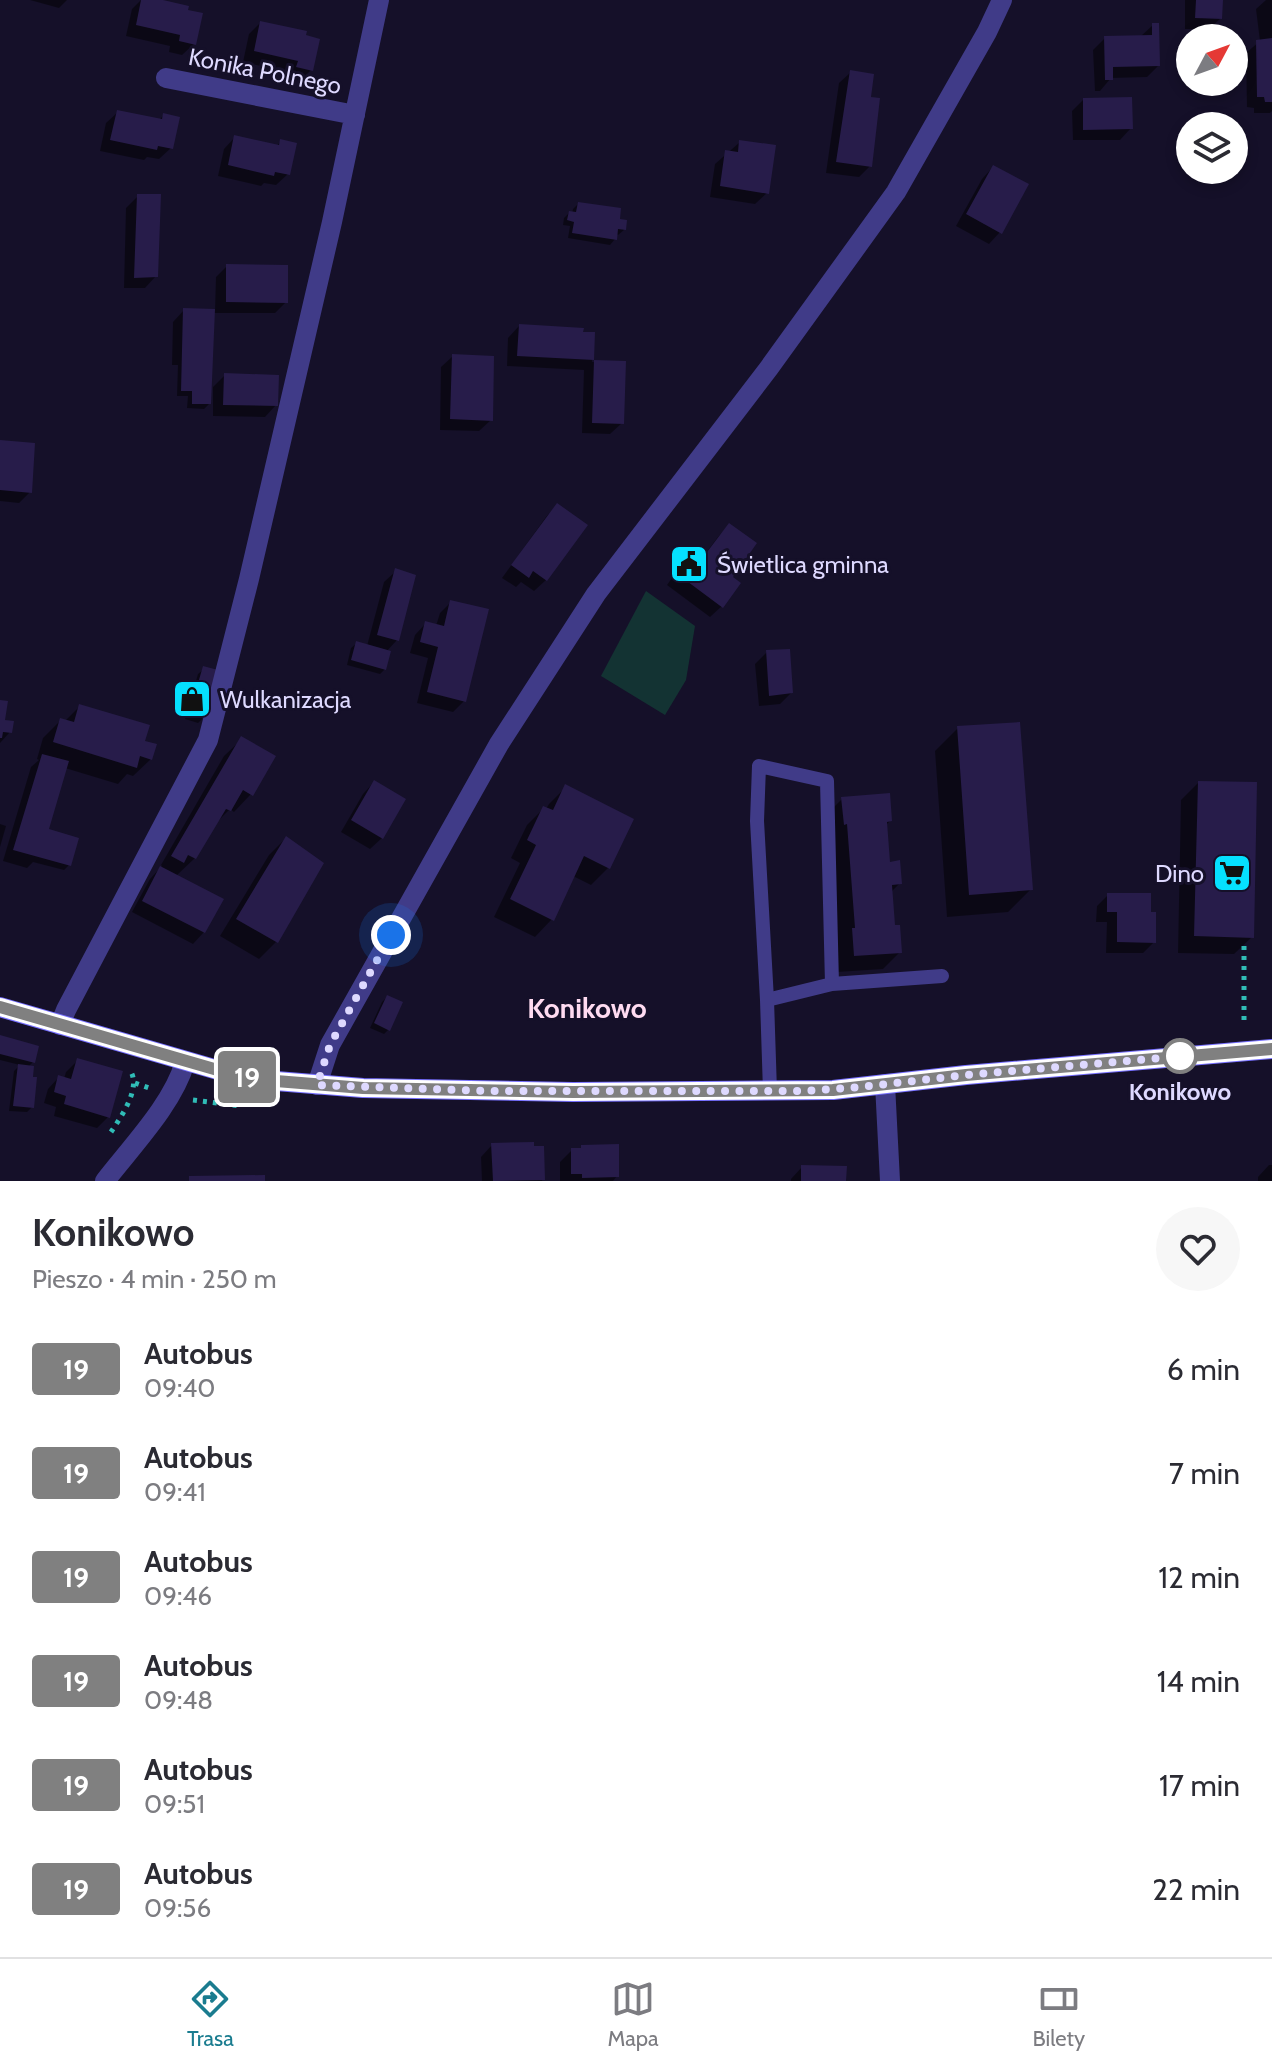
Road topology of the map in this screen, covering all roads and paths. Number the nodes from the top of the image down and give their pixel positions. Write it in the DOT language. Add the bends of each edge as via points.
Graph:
graph roads {
  1 [pos="379,0"];
  2 [pos="1002,0"];
  3 [pos="166,78"];
  4 [pos="355,115"];
  5 [pos="1244,946"];
  6 [pos="942,976"];
  7 [pos="832,984"];
  8 [pos="767,1000"];
  9 [pos="0,1007"];
  10 [pos="1244,1024"];
  11 [pos="60,1025"];
  12 [pos="1272,1049"];
  13 [pos="185,1062"];
  14 [pos="135,1083"];
  15 [pos="885,1084"];
  16 [pos="317,1085"];
  17 [pos="770,1091"];
  18 [pos="106,1140"];
  19 [pos="105,1181"];
  20 [pos="890,1181"];
  1 -- 4 [label="street"];
  2 -- 16 [label="street" via="896,192 596,594 499,744 330,1045"];
  3 -- 4 [label="street, Konika Polnego"];
  4 -- 11 [label="street" via="208,740"];
  5 -- 10 [label="path"];
  6 -- 7 [label="lane"];
  7 -- 8 [label="lane"];
  7 -- 8 [label="lane" via="827,781 759,766"];
  8 -- 17 [label="lane"];
  9 -- 11 [label="main road"];
  11 -- 13 [label="main road"];
  12 -- 15 [label="main road"];
  13 -- 16 [label="main road"];
  13 -- 19 [label="street" via="172,1095"];
  14 -- 18 [label="path"];
  15 -- 17 [label="main road"];
  15 -- 20 [label="street"];
  16 -- 17 [label="main road"];
}
